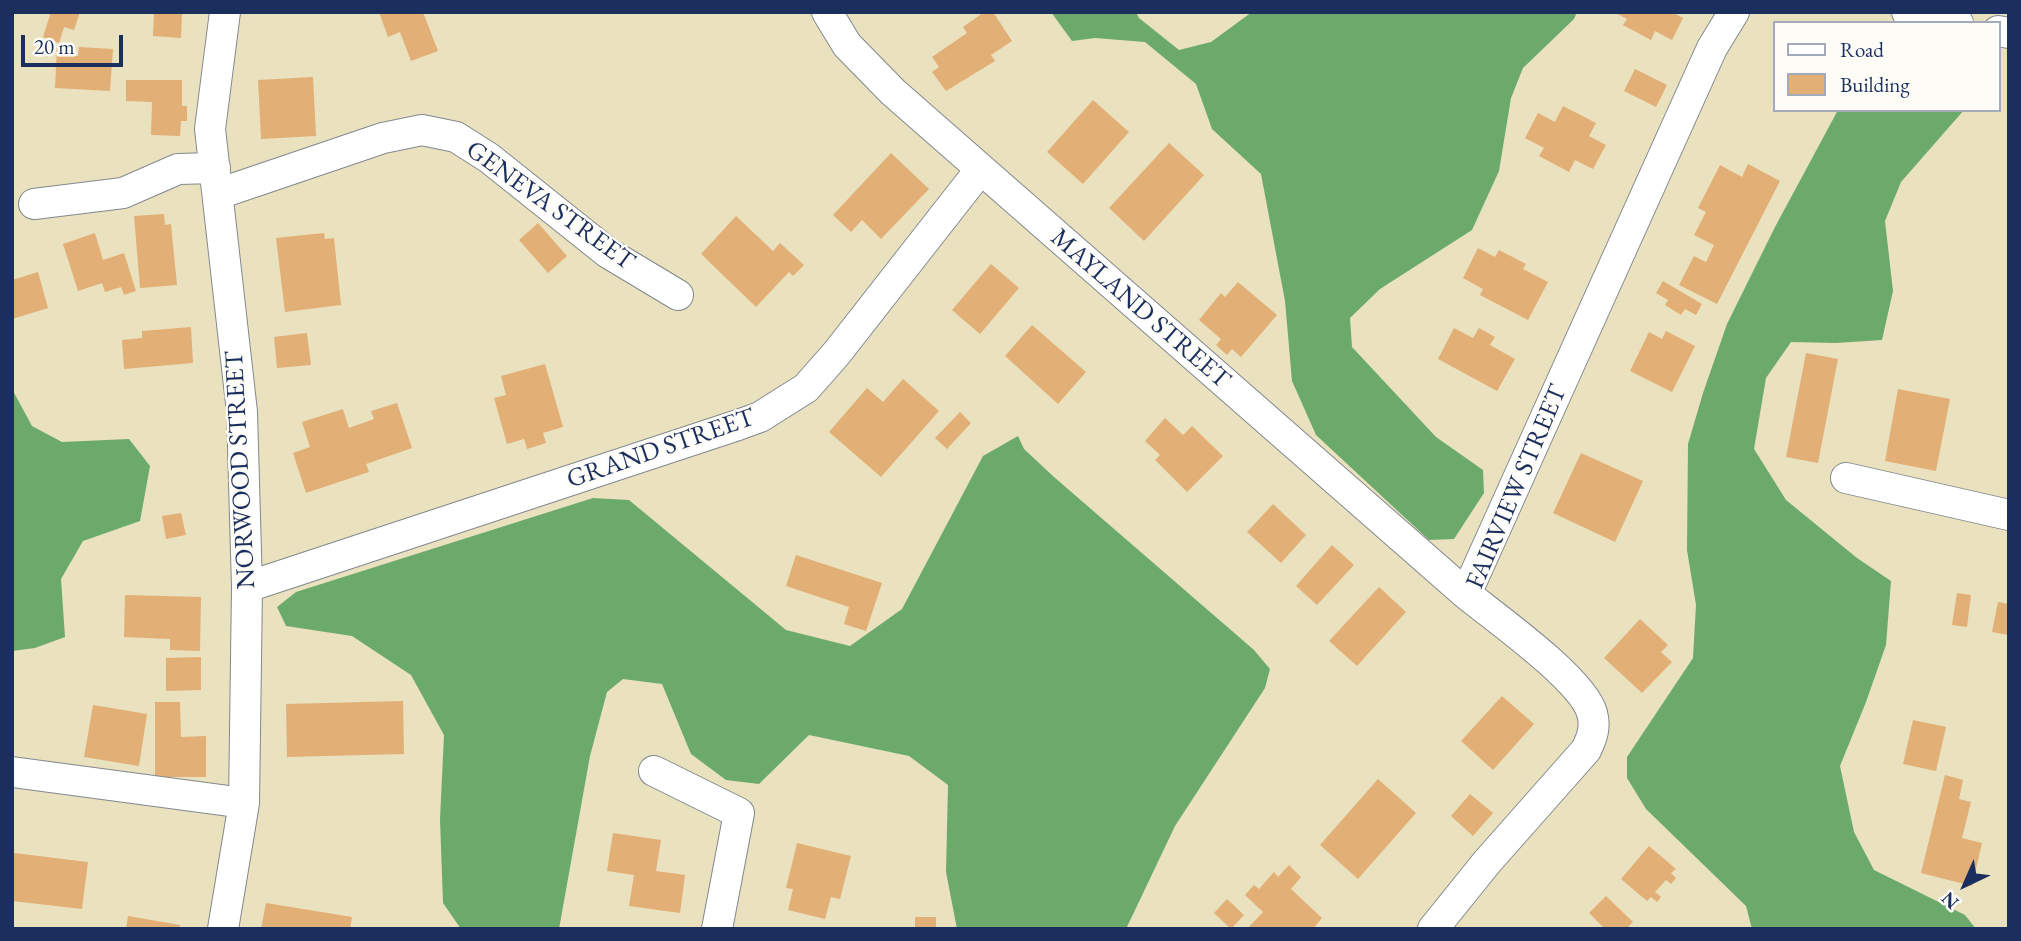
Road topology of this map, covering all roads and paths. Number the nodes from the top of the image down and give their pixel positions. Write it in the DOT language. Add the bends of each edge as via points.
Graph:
graph roads {
  1 [pos="225,12"];
  2 [pos="827,12"];
  3 [pos="1734,12"];
  4 [pos="1907,12"];
  5 [pos="1949,21"];
  6 [pos="980,170"];
  7 [pos="217,181"];
  8 [pos="34,204"];
  9 [pos="678,295"];
  10 [pos="1846,478"];
  11 [pos="2009,515"];
  12 [pos="247,587"];
  13 [pos="1466,594"];
  14 [pos="654,771"];
  15 [pos="12,772"];
  16 [pos="244,803"];
  17 [pos="223,929"];
  18 [pos="717,929"];
  19 [pos="1433,929"];
  1 -- 7 [label="street, NORWOOD STREET" via="211,129"];
  2 -- 6 [label="street, MAYLAND STREET" via="847,45"];
  3 -- 13 [label="street, FAIRVIEW STREET" via="1712,48"];
  4 -- 5 [label="street"];
  6 -- 12 [label="street, GRAND STREET" via="836,354 806,388 782,405 738,425"];
  6 -- 13 [label="street, MAYLAND STREET"];
  7 -- 8 [label="street, GENEVA STREET" via="178,169 123,193"];
  7 -- 9 [label="street, GENEVA STREET" via="422,130 456,137 608,253"];
  7 -- 12 [label="street, NORWOOD STREET" via="242,412"];
  10 -- 11 [label="street"];
  12 -- 16 [label="street, NORWOOD STREET"];
  13 -- 19 [label="street, FAIRVIEW STREET" via="1578,688 1589,706 1594,730 1586,750"];
  14 -- 18 [label="street" via="739,813"];
  15 -- 16 [label="street"];
  16 -- 17 [label="street, NORWOOD STREET"];
}
